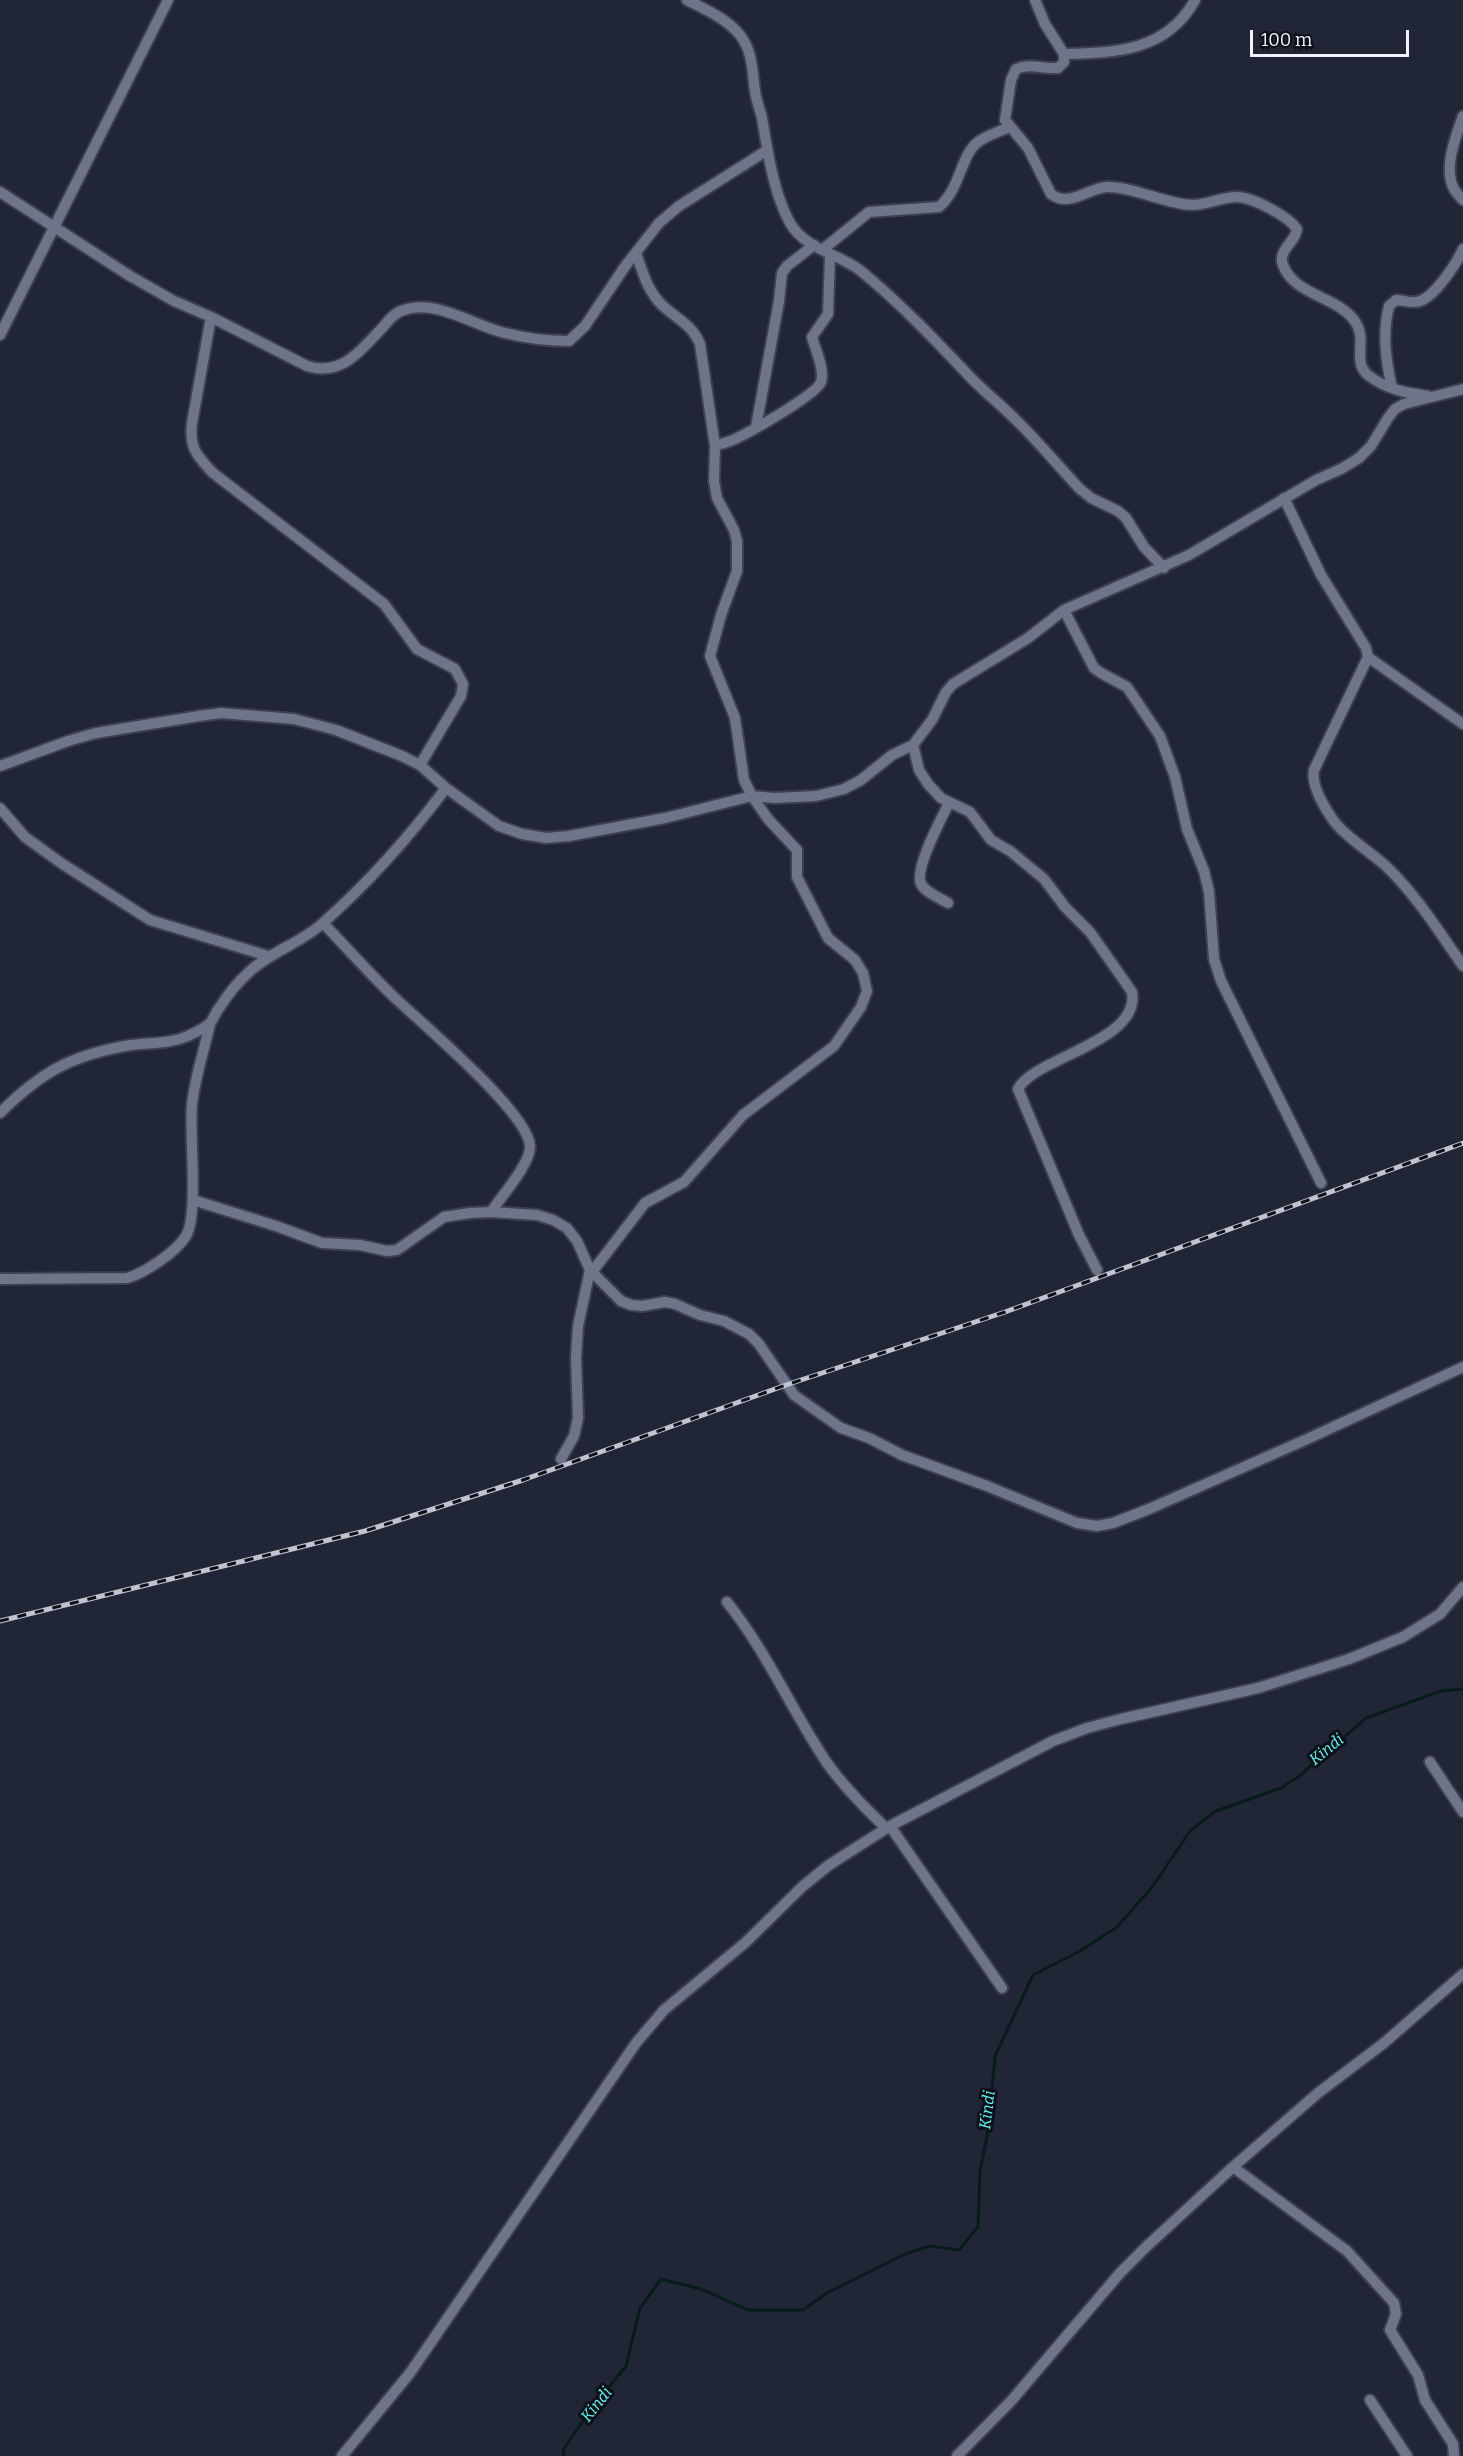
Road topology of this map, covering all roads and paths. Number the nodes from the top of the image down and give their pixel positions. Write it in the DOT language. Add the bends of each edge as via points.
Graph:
graph roads {
  1 [pos="168,0"];
  2 [pos="687,0"];
  3 [pos="1035,0"];
  4 [pos="1195,0"];
  5 [pos="1064,54"];
  6 [pos="1463,116"];
  7 [pos="1009,127"];
  8 [pos="766,151"];
  9 [pos="0,192"];
  10 [pos="1463,200"];
  11 [pos="53,227"];
  12 [pos="1463,249"];
  13 [pos="822,250"];
  14 [pos="636,253"];
  15 [pos="211,317"];
  16 [pos="0,335"];
  17 [pos="1392,388"];
  18 [pos="1463,389"];
  19 [pos="1434,396"];
  20 [pos="756,427"];
  21 [pos="715,446"];
  22 [pos="1284,498"];
  23 [pos="1164,568"];
  24 [pos="1064,610"];
  25 [pos="1368,657"];
  26 [pos="1463,724"];
  27 [pos="913,745"];
  28 [pos="420,765"];
  29 [pos="0,766"];
  30 [pos="446,788"];
  31 [pos="752,796"];
  32 [pos="949,803"];
  33 [pos="0,808"];
  34 [pos="948,903"];
  35 [pos="323,923"];
  36 [pos="268,956"];
  37 [pos="1463,966"];
  38 [pos="210,1024"];
  39 [pos="0,1113"];
  40 [pos="1321,1183"];
  41 [pos="192,1200"];
  42 [pos="491,1212"];
  43 [pos="1097,1270"];
  44 [pos="591,1271"];
  45 [pos="0,1279"];
  46 [pos="1463,1366"];
  47 [pos="561,1460"];
  48 [pos="1463,1587"];
  49 [pos="727,1602"];
  50 [pos="1430,1762"];
  51 [pos="1463,1812"];
  52 [pos="888,1827"];
  53 [pos="1463,1974"];
  54 [pos="1002,1988"];
  55 [pos="1233,2167"];
  56 [pos="1370,2400"];
  57 [pos="342,2456"];
  58 [pos="957,2456"];
  59 [pos="1407,2456"];
  60 [pos="1454,2456"];
  1 -- 11 [label="street"];
  2 -- 8 [label="street" via="729,24 748,49"];
  3 -- 5 [label="street"];
  4 -- 5 [label="street" via="1178,22 1147,45"];
  5 -- 7 [label="street" via="1064,62 1058,68 1016,69 1005,111"];
  6 -- 10 [label="street" via="1451,179"];
  7 -- 13 [label="street" via="972,149 956,186 939,207 869,212"];
  7 -- 17 [label="street" via="1028,148 1057,198 1065,200 1107,187 1184,205 1236,197 1283,216 1297,228 1282,254 1286,271 1298,284 1353,319 1361,331 1362,367 1366,374"];
  8 -- 13 [label="street" via="790,222"];
  8 -- 14 [label="street" via="679,206"];
  9 -- 11 [label="street"];
  11 -- 15 [label="street" via="130,276"];
  11 -- 16 [label="street"];
  12 -- 17 [label="street" via="1429,296 1422,301 1396,300 1389,306 1386,363"];
  13 -- 20 [label="street" via="787,266 782,273"];
  13 -- 20 [label="street" via="828,314 812,337 822,381 811,394"];
  13 -- 23 [label="street" via="858,269 903,309 1016,419 1080,489 1119,511"];
  14 -- 15 [label="street" via="585,326 569,341 544,341 500,331 428,308 404,309 354,356 331,369 320,370"];
  14 -- 21 [label="street" via="649,290 696,333"];
  15 -- 28 [label="street" via="190,438 194,451 213,473 384,604 417,649 446,663 460,675 460,696"];
  17 -- 19 [label="street"];
  18 -- 19 [label="street"];
  19 -- 22 [label="street" via="1395,409 1379,436 1359,458"];
  20 -- 21 [label="street"];
  21 -- 31 [label="street" via="714,481 717,498 737,541 737,571 710,656 735,718 744,780"];
  22 -- 23 [label="street"];
  22 -- 25 [label="street" via="1321,575"];
  23 -- 24 [label="street"];
  24 -- 27 [label="street" via="1028,638 953,684 933,720"];
  24 -- 40 [label="street" via="1094,668 1127,687 1160,736 1187,829 1204,871 1214,959 1221,981"];
  25 -- 26 [label="street"];
  25 -- 37 [label="street" via="1313,778 1333,820 1414,896"];
  27 -- 31 [label="street" via="844,789 816,796"];
  27 -- 32 [label="street" via="919,770"];
  28 -- 29 [label="street" via="325,727 294,719 221,713 96,733"];
  28 -- 30 [label="street"];
  30 -- 31 [label="street" via="499,826 546,838 664,818"];
  30 -- 35 [label="street" via="411,833"];
  31 -- 44 [label="street" via="797,850 797,877 802,891 828,938 860,966 867,991 861,1007 834,1046 743,1115 684,1182 645,1203"];
  32 -- 34 [label="street" via="921,877 928,891"];
  32 -- 43 [label="street" via="970,812 991,840 1044,879 1090,932 1132,992 1134,1003 1123,1022 1079,1052 1028,1077 1018,1089"];
  33 -- 36 [label="street" via="26,837 150,920"];
  35 -- 36 [label="street"];
  35 -- 42 [label="street" via="502,1100 527,1133 530,1152"];
  36 -- 38 [label="street" via="231,991"];
  38 -- 39 [label="street" via="168,1043 124,1046 71,1060 25,1088"];
  38 -- 41 [label="street" via="193,1096"];
  41 -- 42 [label="street" via="322,1243 387,1251 397,1250 444,1217"];
  41 -- 45 [label="street" via="186,1236 141,1274 127,1278"];
  42 -- 44 [label="street" via="537,1215 567,1228"];
  44 -- 46 [label="street" via="621,1301 631,1305 675,1304 749,1334 794,1395 851,1432 1077,1523 1097,1526 1149,1509"];
  44 -- 47 [label="street" via="577,1336 578,1418 574,1436"];
  48 -- 52 [label="street" via="1426,1625 1393,1641 1258,1688 1110,1722 1053,1741"];
  49 -- 52 [label="street" via="748,1628 829,1765 852,1795"];
  50 -- 51 [label="street"];
  52 -- 54 [label="street"];
  52 -- 57 [label="street" via="803,1886 746,1942 657,2018 410,2373"];
  53 -- 55 [label="street"];
  55 -- 58 [label="street" via="1120,2273 1012,2400"];
  55 -- 60 [label="street" via="1347,2251 1394,2303 1396,2314 1390,2330 1418,2375 1425,2400 1453,2444"];
  56 -- 59 [label="street"];
}
